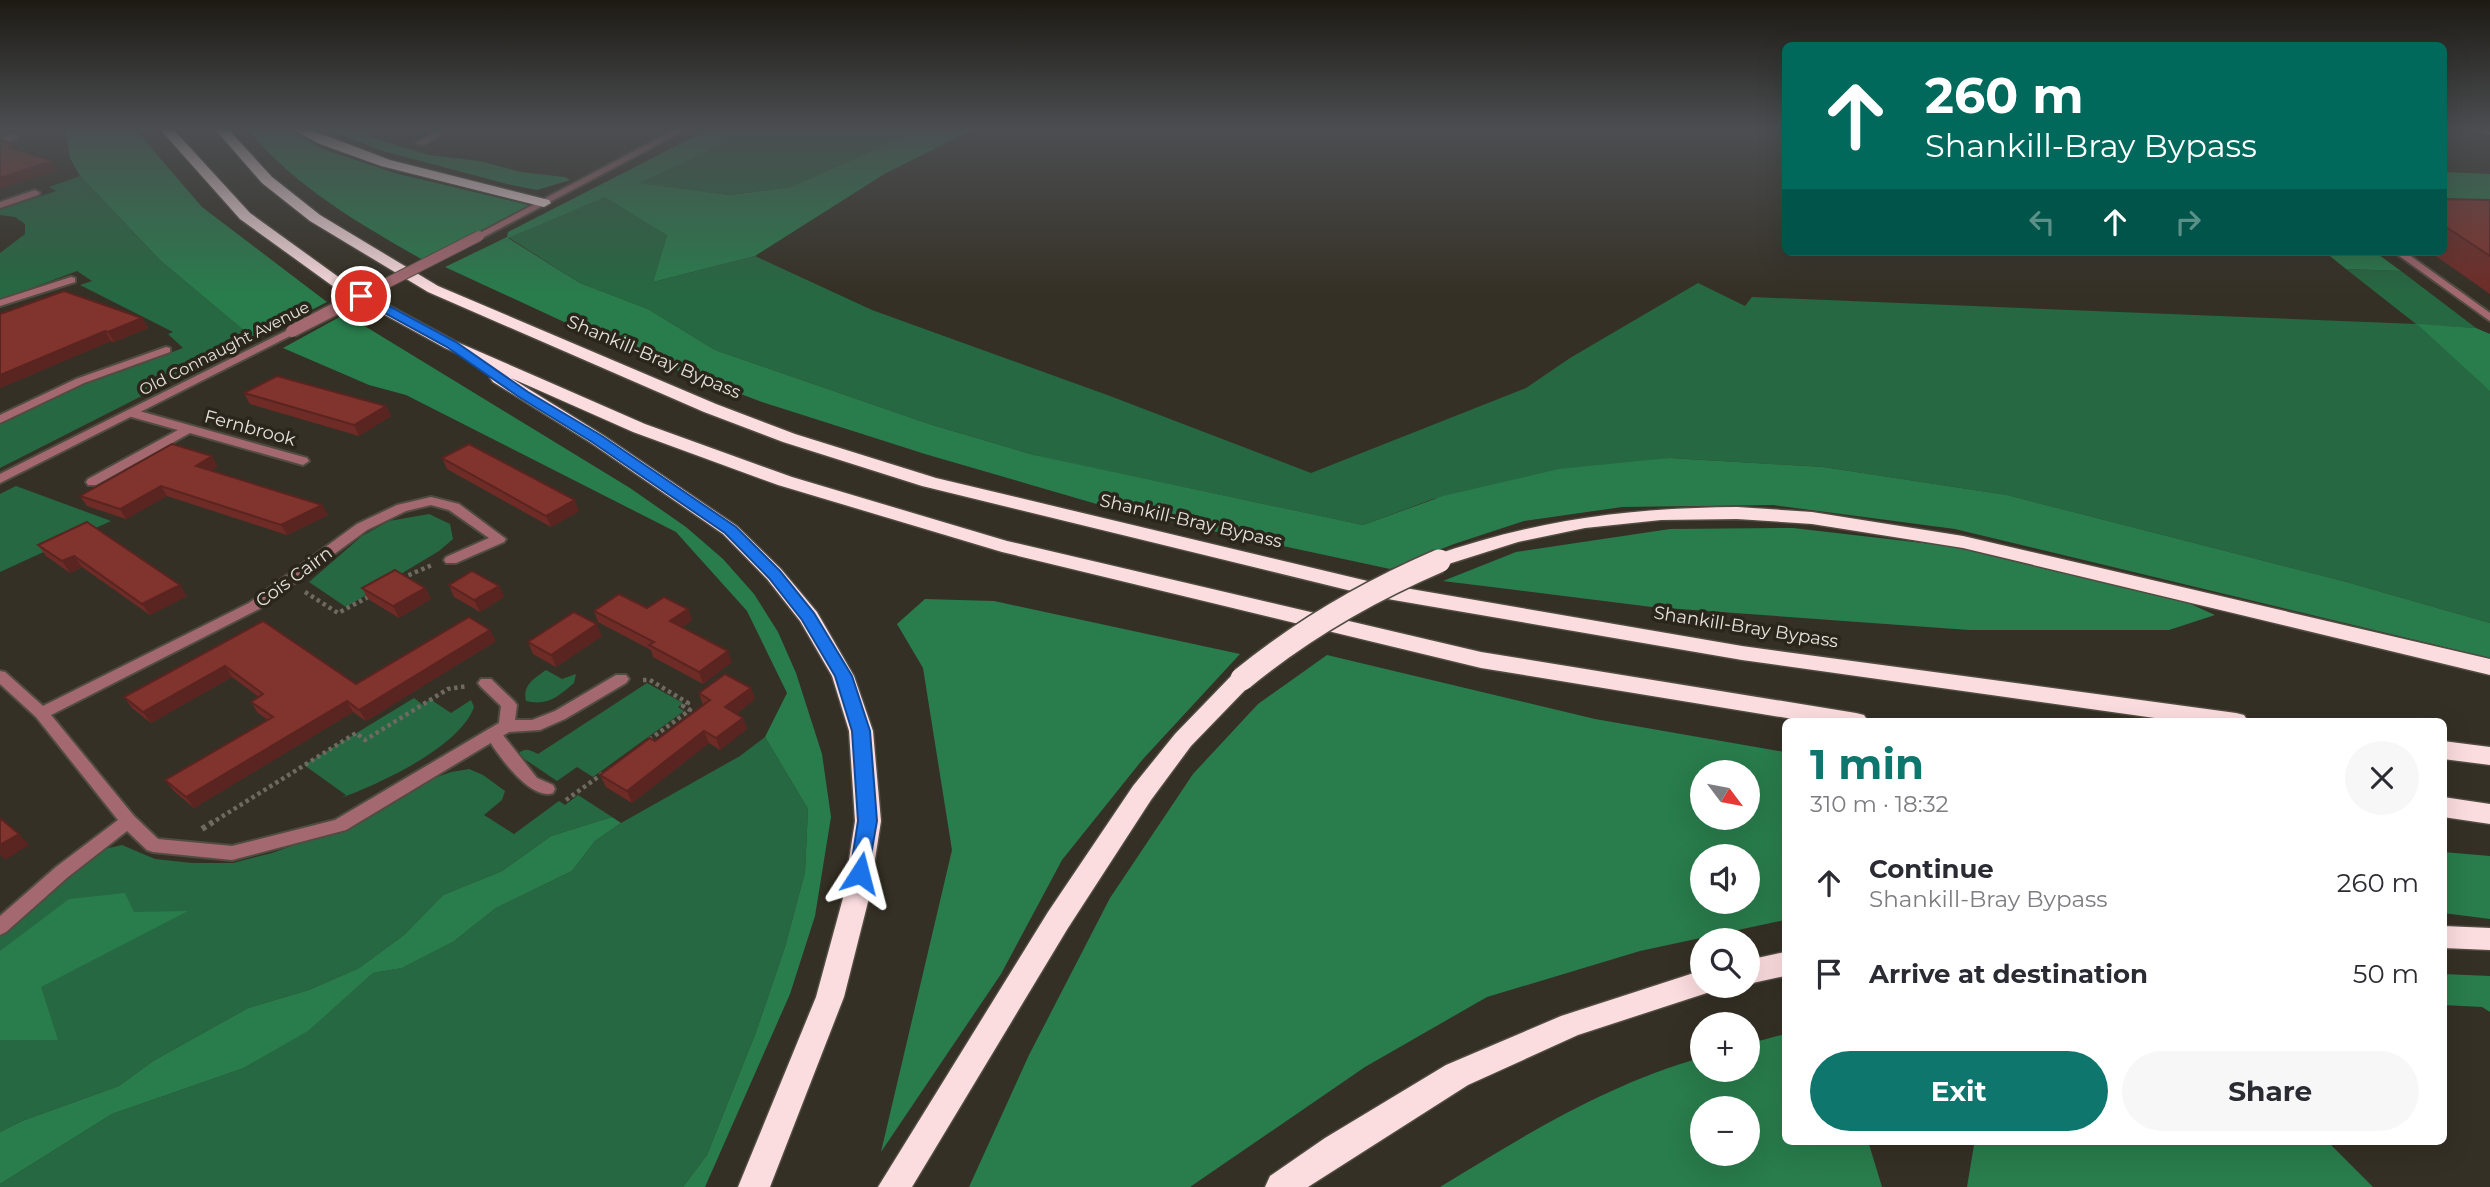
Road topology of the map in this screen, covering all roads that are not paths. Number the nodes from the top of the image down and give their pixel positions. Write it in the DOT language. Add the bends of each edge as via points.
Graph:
graph roads {
  1 [pos="215,183"];
  2 [pos="271,183"];
  3 [pos="464,183"];
  4 [pos="579,183"];
  5 [pos="35,193"];
  6 [pos="544,202"];
  7 [pos="0,205"];
  8 [pos="2405,256"];
  9 [pos="71,280"];
  10 [pos="0,303"];
  11 [pos="2490,318"];
  12 [pos="451,345"];
  13 [pos="166,350"];
  14 [pos="132,413"];
  15 [pos="0,419"];
  16 [pos="188,429"];
  17 [pos="303,461"];
  18 [pos="0,479"];
  19 [pos="92,482"];
  20 [pos="451,560"];
  21 [pos="2490,667"];
  22 [pos="0,676"];
  23 [pos="621,678"];
  24 [pos="486,683"];
  25 [pos="41,713"];
  26 [pos="1838,718"];
  27 [pos="2214,718"];
  28 [pos="499,730"];
  29 [pos="2447,751"];
  30 [pos="2490,756"];
  31 [pos="547,789"];
  32 [pos="2447,808"];
  33 [pos="2490,814"];
  34 [pos="128,821"];
  35 [pos="0,927"];
  36 [pos="2447,937"];
  37 [pos="2490,939"];
  38 [pos="1782,965"];
  39 [pos="1760,969"];
  40 [pos="1690,986"];
  41 [pos="754,1187"];
  42 [pos="894,1187"];
  43 [pos="1281,1187"];
  1 -- 12 [label="highway" via="245,216 339,284"];
  2 -- 27 [label="highway, Shankill-Bray Bypass" via="315,218 433,289 710,408 929,482 1376,590 1742,653"];
  3 -- 6 [label="highway"];
  4 -- 6 [label="street, Old Connaught Avenue"];
  5 -- 7 [label="street"];
  6 -- 14 [label="street, Old Connaught Avenue, bridge"];
  8 -- 11 [label="street"];
  9 -- 10 [label="street"];
  12 -- 26 [label="highway" via="639,428 785,481 1002,547 1481,660"];
  12 -- 41 [label="highway" via="730,530 808,617 843,676 861,731 868,821 856,898 830,997"];
  13 -- 15 [label="street" via="80,381"];
  14 -- 16 [label="street, Fernbrook"];
  14 -- 18 [label="street, Old Connaught Avenue"];
  16 -- 17 [label="street, Fernbrook"];
  16 -- 19 [label="street, Fernbrook"];
  20 -- 25 [label="street, Cois Cairn" via="499,539 454,507 431,501 402,508 362,527 254,607"];
  21 -- 42 [label="highway, bridge" via="2031,556 1869,525 1698,513 1584,522 1489,543 1391,580 1325,616 1242,679 1183,740 1142,793 1059,920"];
  22 -- 25 [label="street"];
  23 -- 28 [label="street" via="560,715 534,726"];
  24 -- 28 [label="street" via="509,705"];
  25 -- 34 [label="street"];
  28 -- 31 [label="street" via="531,782"];
  28 -- 34 [label="street" via="340,825 232,853 153,845"];
  29 -- 30 [label="highway"];
  32 -- 33 [label="highway"];
  34 -- 35 [label="street"];
  36 -- 37 [label="highway"];
  38 -- 39 [label="highway"];
  40 -- 43 [label="highway" via="1572,1025 1457,1075"];
}
